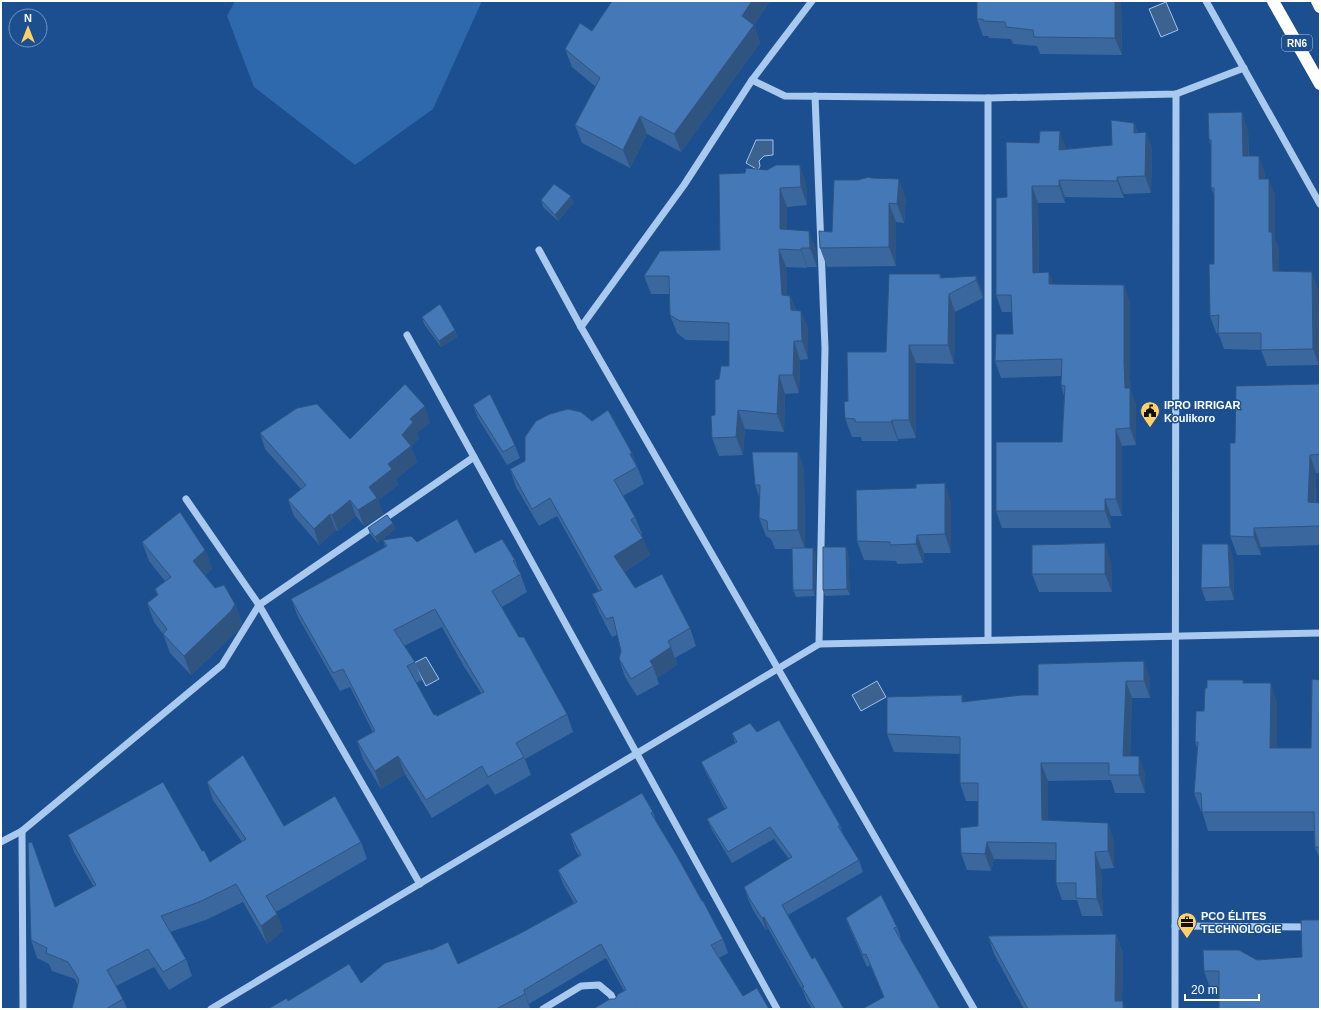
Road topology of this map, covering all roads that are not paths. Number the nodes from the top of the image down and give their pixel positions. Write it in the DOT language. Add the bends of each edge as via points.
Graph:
graph roads {
  1 [pos="812,1"];
  2 [pos="1206,1"];
  3 [pos="1273,1"];
  4 [pos="1316,1"];
  5 [pos="1320,7"];
  6 [pos="1244,68"];
  7 [pos="752,80"];
  8 [pos="1320,84"];
  9 [pos="1176,94"];
  10 [pos="814,96"];
  11 [pos="988,98"];
  12 [pos="1320,204"];
  13 [pos="539,250"];
  14 [pos="580,327"];
  15 [pos="407,335"];
  16 [pos="474,457"];
  17 [pos="186,499"];
  18 [pos="259,605"];
  19 [pos="1320,633"];
  20 [pos="1176,636"];
  21 [pos="988,640"];
  22 [pos="819,644"];
  23 [pos="777,669"];
  24 [pos="637,754"];
  25 [pos="22,830"];
  26 [pos="1,842"];
  27 [pos="420,884"];
  28 [pos="1175,926"];
  29 [pos="1320,927"];
  30 [pos="24,1009"];
  31 [pos="211,1009"];
  32 [pos="543,1009"];
  33 [pos="618,1009"];
  34 [pos="777,1009"];
  35 [pos="974,1009"];
  36 [pos="1175,1009"];
  1 -- 7 [label="street"];
  2 -- 6 [label="street"];
  3 -- 8 [label="highway, RN6"];
  4 -- 5 [label="highway"];
  6 -- 9 [label="street"];
  6 -- 12 [label="street"];
  7 -- 10 [label="street" via="786,96"];
  7 -- 14 [label="street" via="684,185"];
  9 -- 11 [label="street"];
  9 -- 20 [label="street"];
  10 -- 11 [label="street"];
  10 -- 22 [label="street" via="825,348"];
  11 -- 21 [label="street"];
  13 -- 14 [label="street"];
  14 -- 23 [label="street"];
  15 -- 16 [label="street"];
  16 -- 18 [label="street"];
  16 -- 24 [label="street"];
  17 -- 18 [label="street"];
  18 -- 25 [label="street" via="222,665"];
  18 -- 27 [label="street"];
  19 -- 20 [label="street"];
  20 -- 21 [label="street"];
  20 -- 28 [label="street"];
  21 -- 22 [label="street"];
  22 -- 23 [label="street"];
  23 -- 24 [label="street"];
  23 -- 35 [label="street"];
  24 -- 27 [label="street"];
  24 -- 34 [label="street"];
  25 -- 26 [label="street"];
  25 -- 30 [label="street"];
  27 -- 31 [label="street"];
  28 -- 29 [label="street"];
  28 -- 36 [label="street"];
  32 -- 33 [label="street" via="581,986 599,985 611,995"];
}
